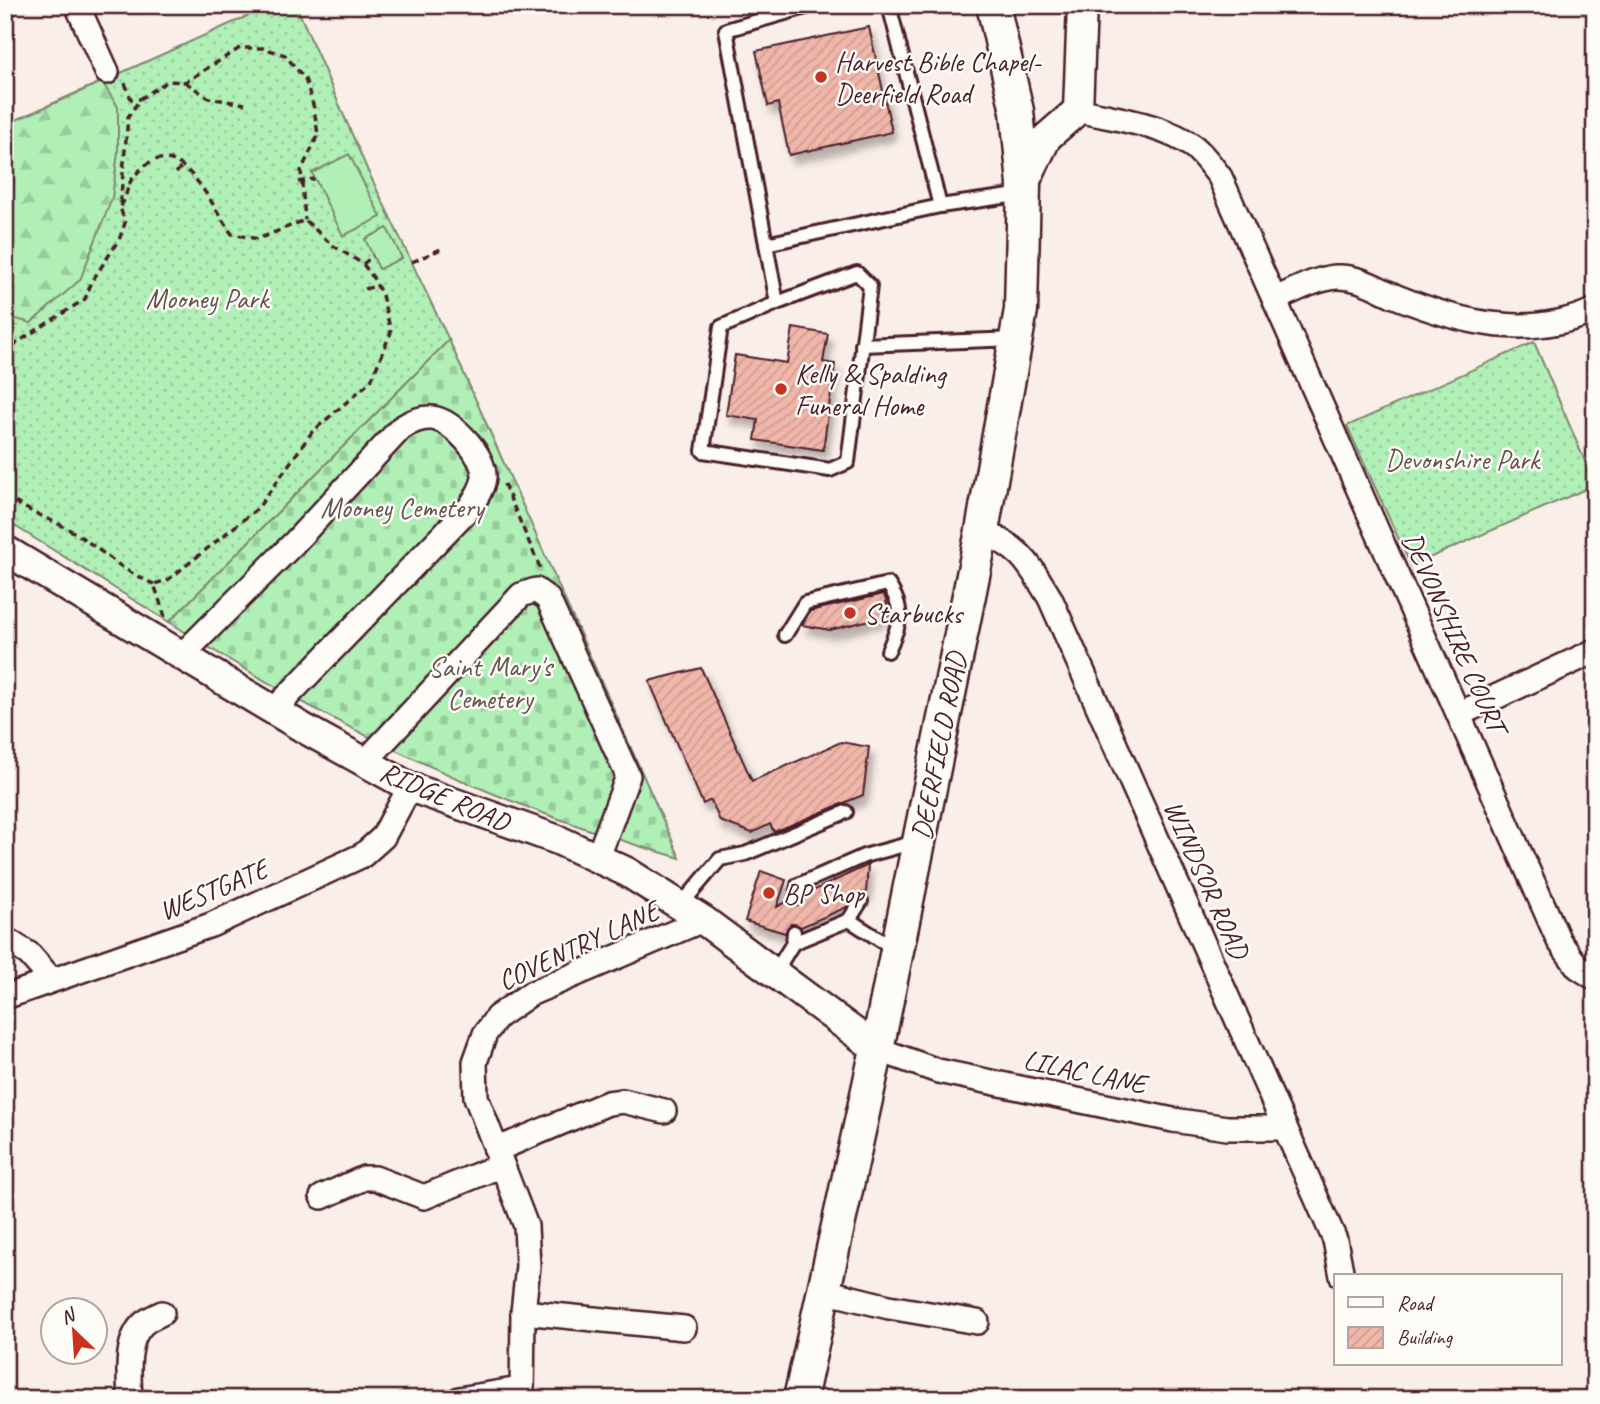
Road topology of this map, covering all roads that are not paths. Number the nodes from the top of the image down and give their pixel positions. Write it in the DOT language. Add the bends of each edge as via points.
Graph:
graph roads {
  1 [pos="77,5"];
  2 [pos="813,5"];
  3 [pos="889,5"];
  4 [pos="993,5"];
  5 [pos="1082,5"];
  6 [pos="107,72"];
  7 [pos="1078,110"];
  8 [pos="1024,189"];
  9 [pos="940,206"];
  10 [pos="766,244"];
  11 [pos="1275,299"];
  12 [pos="777,303"];
  13 [pos="1595,310"];
  14 [pos="1017,338"];
  15 [pos="862,345"];
  16 [pos="982,531"];
  17 [pos="5,550"];
  18 [pos="785,635"];
  19 [pos="189,648"];
  20 [pos="888,651"];
  21 [pos="1595,652"];
  22 [pos="274,710"];
  23 [pos="1459,713"];
  24 [pos="365,762"];
  25 [pos="410,787"];
  26 [pos="846,812"];
  27 [pos="919,841"];
  28 [pos="598,857"];
  29 [pos="841,866"];
  30 [pos="819,875"];
  31 [pos="840,880"];
  32 [pos="818,890"];
  33 [pos="796,898"];
  34 [pos="862,901"];
  35 [pos="837,911"];
  36 [pos="692,913"];
  37 [pos="814,921"];
  38 [pos="843,923"];
  39 [pos="813,935"];
  40 [pos="5,939"];
  41 [pos="897,950"];
  42 [pos="774,974"];
  43 [pos="1595,978"];
  44 [pos="51,979"];
  45 [pos="5,997"];
  46 [pos="877,1049"];
  47 [pos="664,1111"];
  48 [pos="1284,1128"];
  49 [pos="499,1158"];
  50 [pos="322,1197"];
  51 [pos="1342,1274"];
  52 [pos="824,1291"];
  53 [pos="523,1312"];
  54 [pos="162,1313"];
  55 [pos="977,1322"];
  56 [pos="684,1328"];
  57 [pos="521,1394"];
  58 [pos="130,1399"];
  59 [pos="458,1399"];
  60 [pos="800,1399"];
  1 -- 6 [label="street"];
  2 -- 10 [label="lane" via="726,30"];
  3 -- 9 [label="lane"];
  4 -- 8 [label="main road, DEERFIELD ROAD" via="1017,111"];
  5 -- 7 [label="street"];
  7 -- 8 [label="street" via="1047,137"];
  7 -- 11 [label="street, DEVONSHIRE COURT" via="1167,132 1197,149 1220,177"];
  8 -- 9 [label="lane"];
  8 -- 14 [label="main road, DEERFIELD ROAD"];
  9 -- 10 [label="lane"];
  10 -- 12 [label="lane"];
  11 -- 13 [label="street" via="1326,280 1352,278 1446,314 1494,326 1535,328 1572,321"];
  11 -- 23 [label="street, DEVONSHIRE COURT"];
  12 -- 15 [label="lane" via="857,273 870,286"];
  12 -- 15 [label="lane" via="721,327 703,451 830,470 848,462"];
  14 -- 15 [label="lane"];
  14 -- 16 [label="main road, DEERFIELD ROAD"];
  16 -- 27 [label="main road, DEERFIELD ROAD"];
  16 -- 48 [label="street, WINDSOR ROAD" via="1011,544 1024,556 1050,598"];
  17 -- 19 [label="street, RIDGE ROAD"];
  18 -- 20 [label="lane" via="805,603 888,584 900,602 899,624"];
  19 -- 22 [label="street, RIDGE ROAD"];
  19 -- 22 [label="street" via="401,428 413,421 441,420 481,462 484,478 480,492"];
  21 -- 23 [label="street"];
  22 -- 24 [label="street, RIDGE ROAD"];
  23 -- 43 [label="street, DEVONSHIRE COURT" via="1559,942 1578,967"];
  24 -- 25 [label="street, RIDGE ROAD"];
  24 -- 28 [label="street" via="521,595 539,592 548,598 628,776"];
  25 -- 28 [label="street, RIDGE ROAD"];
  25 -- 44 [label="street, WESTGATE" via="383,837 363,855 211,925"];
  26 -- 36 [label="lane" via="745,854 720,859"];
  27 -- 29 [label="lane"];
  27 -- 41 [label="main road, DEERFIELD ROAD"];
  28 -- 36 [label="street, RIDGE ROAD"];
  29 -- 30 [label="lane"];
  29 -- 31 [label="lane"];
  30 -- 32 [label="lane"];
  30 -- 33 [label="lane" via="798,885"];
  34 -- 38 [label="lane"];
  35 -- 38 [label="lane"];
  36 -- 42 [label="street, RIDGE ROAD"];
  36 -- 49 [label="street, COVENTRY LANE" via="530,995 497,1017 475,1062 475,1097"];
  37 -- 39 [label="lane"];
  38 -- 39 [label="lane"];
  38 -- 41 [label="lane"];
  39 -- 42 [label="lane" via="794,937"];
  40 -- 44 [label="street" via="29,954"];
  41 -- 46 [label="main road, DEERFIELD ROAD"];
  42 -- 46 [label="street, RIDGE ROAD"];
  44 -- 45 [label="street, WESTGATE"];
  46 -- 48 [label="street, LILAC LANE" via="938,1071 1173,1120 1227,1128"];
  46 -- 52 [label="main road, DEERFIELD ROAD"];
  47 -- 49 [label="street" via="608,1102"];
  48 -- 51 [label="street, WINDSOR ROAD" via="1335,1240"];
  49 -- 50 [label="street" via="424,1197 375,1178 364,1178"];
  49 -- 53 [label="street, COVENTRY LANE" via="526,1226"];
  52 -- 55 [label="street"];
  52 -- 60 [label="main road, DEERFIELD ROAD"];
  53 -- 56 [label="street"];
  53 -- 57 [label="street, COVENTRY LANE"];
  54 -- 58 [label="street" via="136,1334 131,1350"];
  57 -- 59 [label="street"];
}
